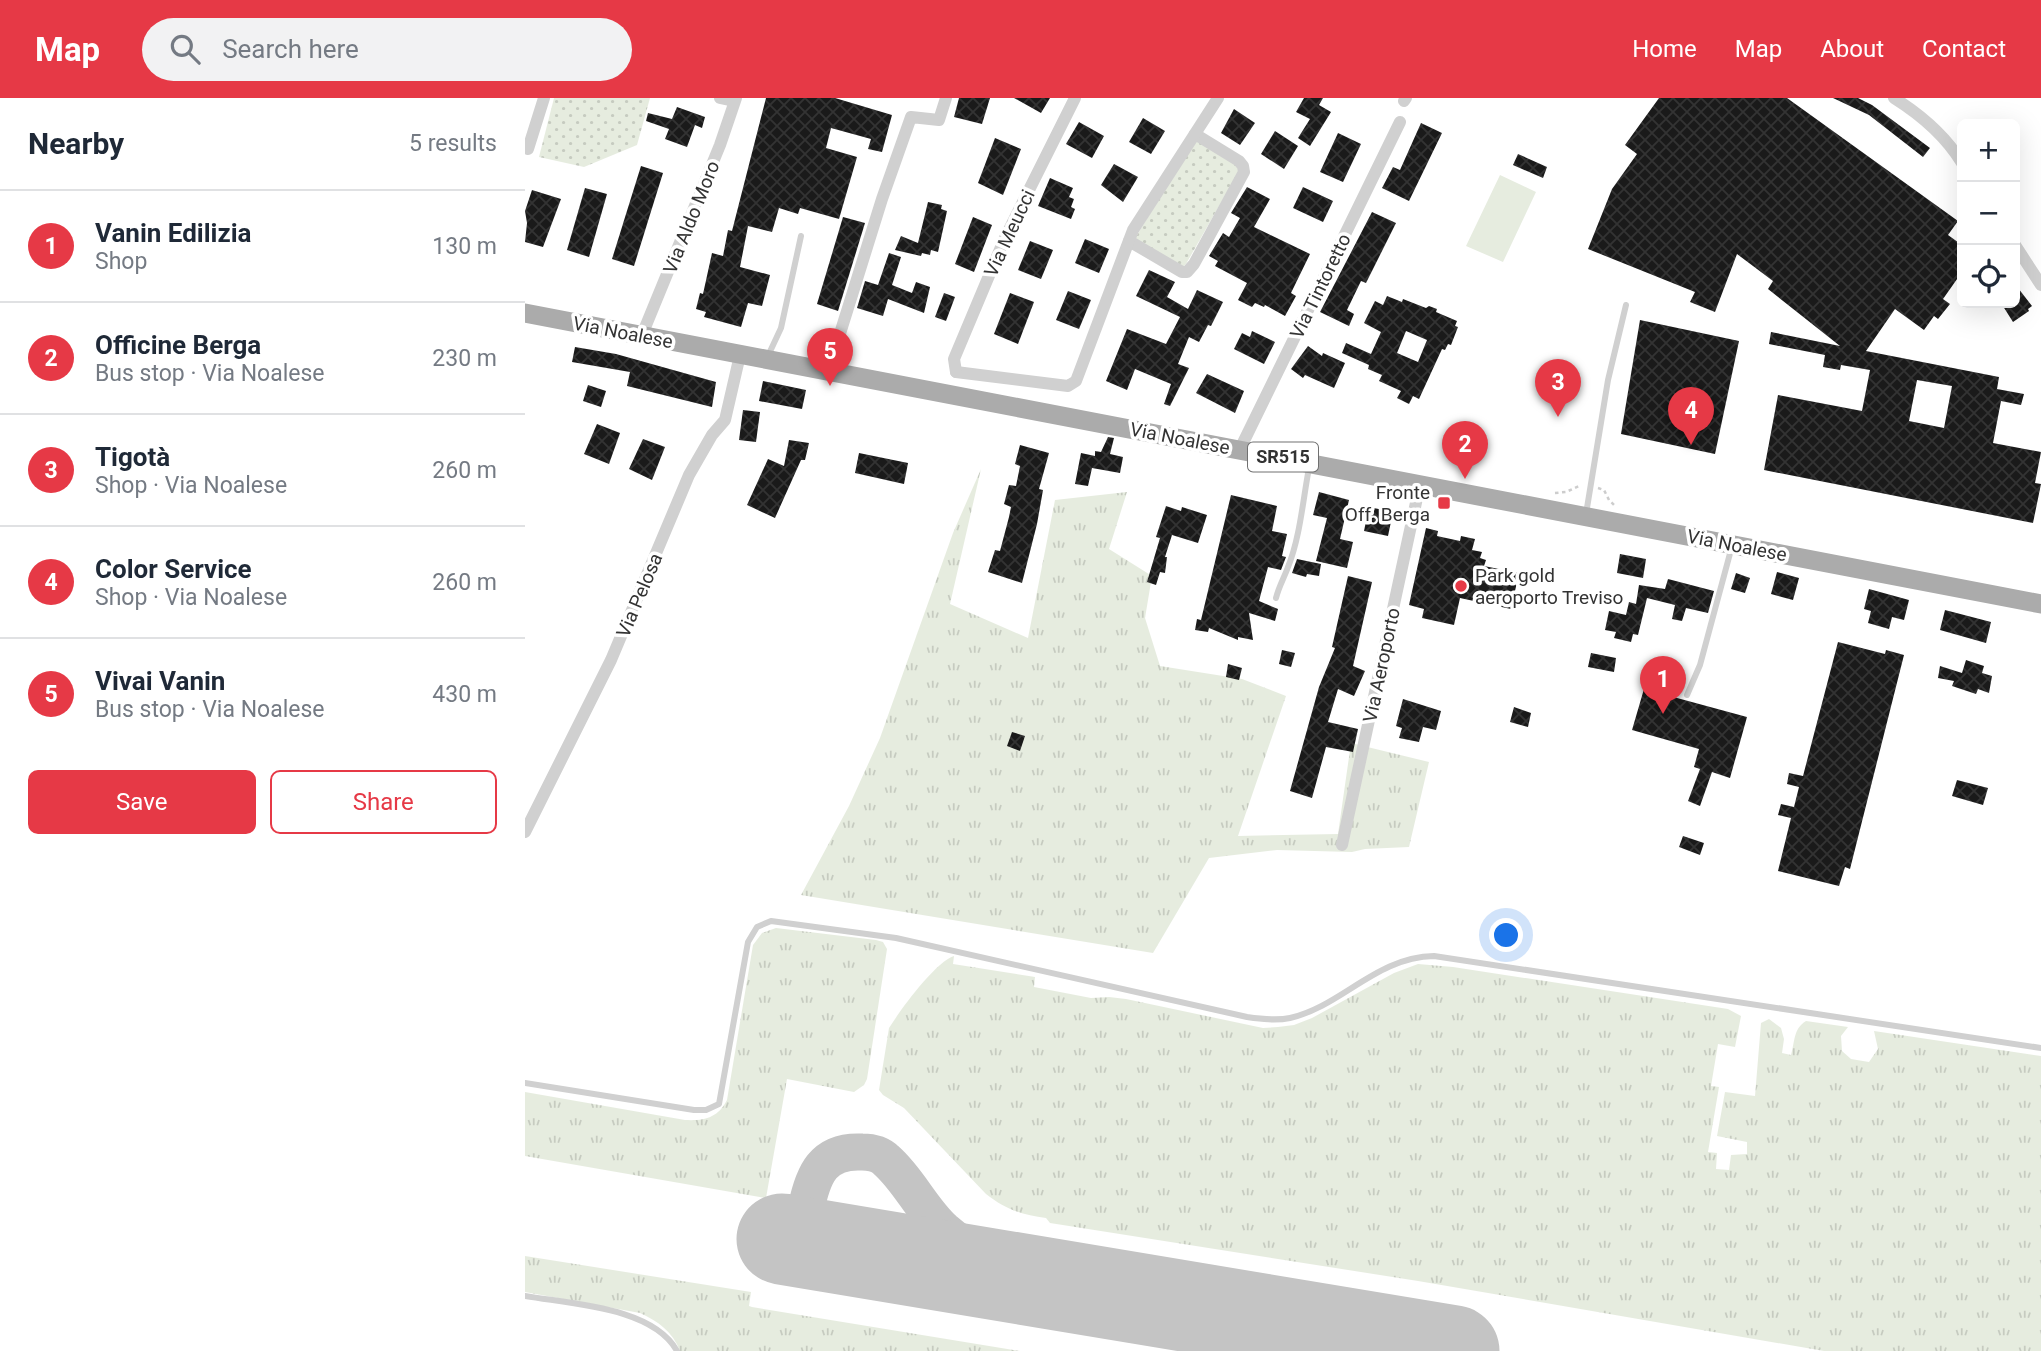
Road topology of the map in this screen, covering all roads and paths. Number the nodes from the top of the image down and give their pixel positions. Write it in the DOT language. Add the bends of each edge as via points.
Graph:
graph roads {
  1 [pos="544,98"];
  2 [pos="720,98"];
  3 [pos="946,98"];
  4 [pos="1075,98"];
  5 [pos="1218,98"];
  6 [pos="1894,98"];
  7 [pos="735,100"];
  8 [pos="1401,122"];
  9 [pos="1195,134"];
  10 [pos="528,149"];
  11 [pos="1957,154"];
  12 [pos="801,236"];
  13 [pos="1129,242"];
  14 [pos="2020,253"];
  15 [pos="2041,285"];
  16 [pos="1626,305"];
  17 [pos="525,313"];
  18 [pos="642,335"];
  19 [pos="740,355"];
  20 [pos="766,360"];
  21 [pos="828,372"];
  22 [pos="957,372"];
  23 [pos="948,395"];
  24 [pos="1240,449"];
  25 [pos="1310,462"];
  26 [pos="1420,484"];
  27 [pos="1585,516"];
  28 [pos="1732,544"];
  29 [pos="1276,598"];
  30 [pos="2041,604"];
  31 [pos="1687,695"];
  32 [pos="525,832"];
  33 [pos="1342,845"];
  34 [pos="2041,1048"];
  35 [pos="525,1083"];
  36 [pos="525,1296"];
  37 [pos="677,1351"];
  1 -- 10 [label="street"];
  2 -- 7 [label="street"];
  3 -- 21 [label="street" via="939,120 911,117"];
  4 -- 22 [label="street, Via Meucci" via="1004,240 954,359"];
  5 -- 9 [label="street"];
  6 -- 11 [label="street" via="1922,115"];
  7 -- 18 [label="street, Via Aldo Moro"];
  8 -- 24 [label="street, Via Tintoretto"];
  9 -- 13 [label="street"];
  9 -- 13 [label="street" via="1239,160 1244,172 1194,264 1182,272"];
  12 -- 20 [label="lane" via="781,328"];
  13 -- 22 [label="street" via="1072,385"];
  14 -- 15 [label="street"];
  16 -- 27 [label="lane"];
  17 -- 18 [label="main road, Via Noalese / SR515"];
  18 -- 19 [label="main road, Via Noalese / SR515"];
  19 -- 20 [label="main road, Via Noalese / SR515"];
  19 -- 32 [label="street, Via Pelosa" via="725,420 689,475 611,660"];
  20 -- 21 [label="main road, Via Noalese / SR515"];
  21 -- 23 [label="main road, Via Noalese / SR515"];
  22 -- 23 [label="street, Via Meucci"];
  23 -- 24 [label="main road, Via Noalese / SR515"];
  24 -- 25 [label="main road, Via Noalese / SR515"];
  25 -- 26 [label="main road, Via Noalese / SR515"];
  25 -- 29 [label="lane" via="1294,545"];
  26 -- 27 [label="main road, Via Noalese / SR515"];
  26 -- 33 [label="street, Via Aeroporto"];
  27 -- 28 [label="main road, Via Noalese / SR515"];
  28 -- 30 [label="main road, Via Noalese / SR515"];
  28 -- 31 [label="lane" via="1700,665"];
  34 -- 35 [label="lane" via="1434,956 1403,960 1309,1011 1271,1020 897,938 771,921 757,927 748,942 719,1104 694,1110"];
  36 -- 37 [label="lane" via="641,1318 663,1333"];
}
